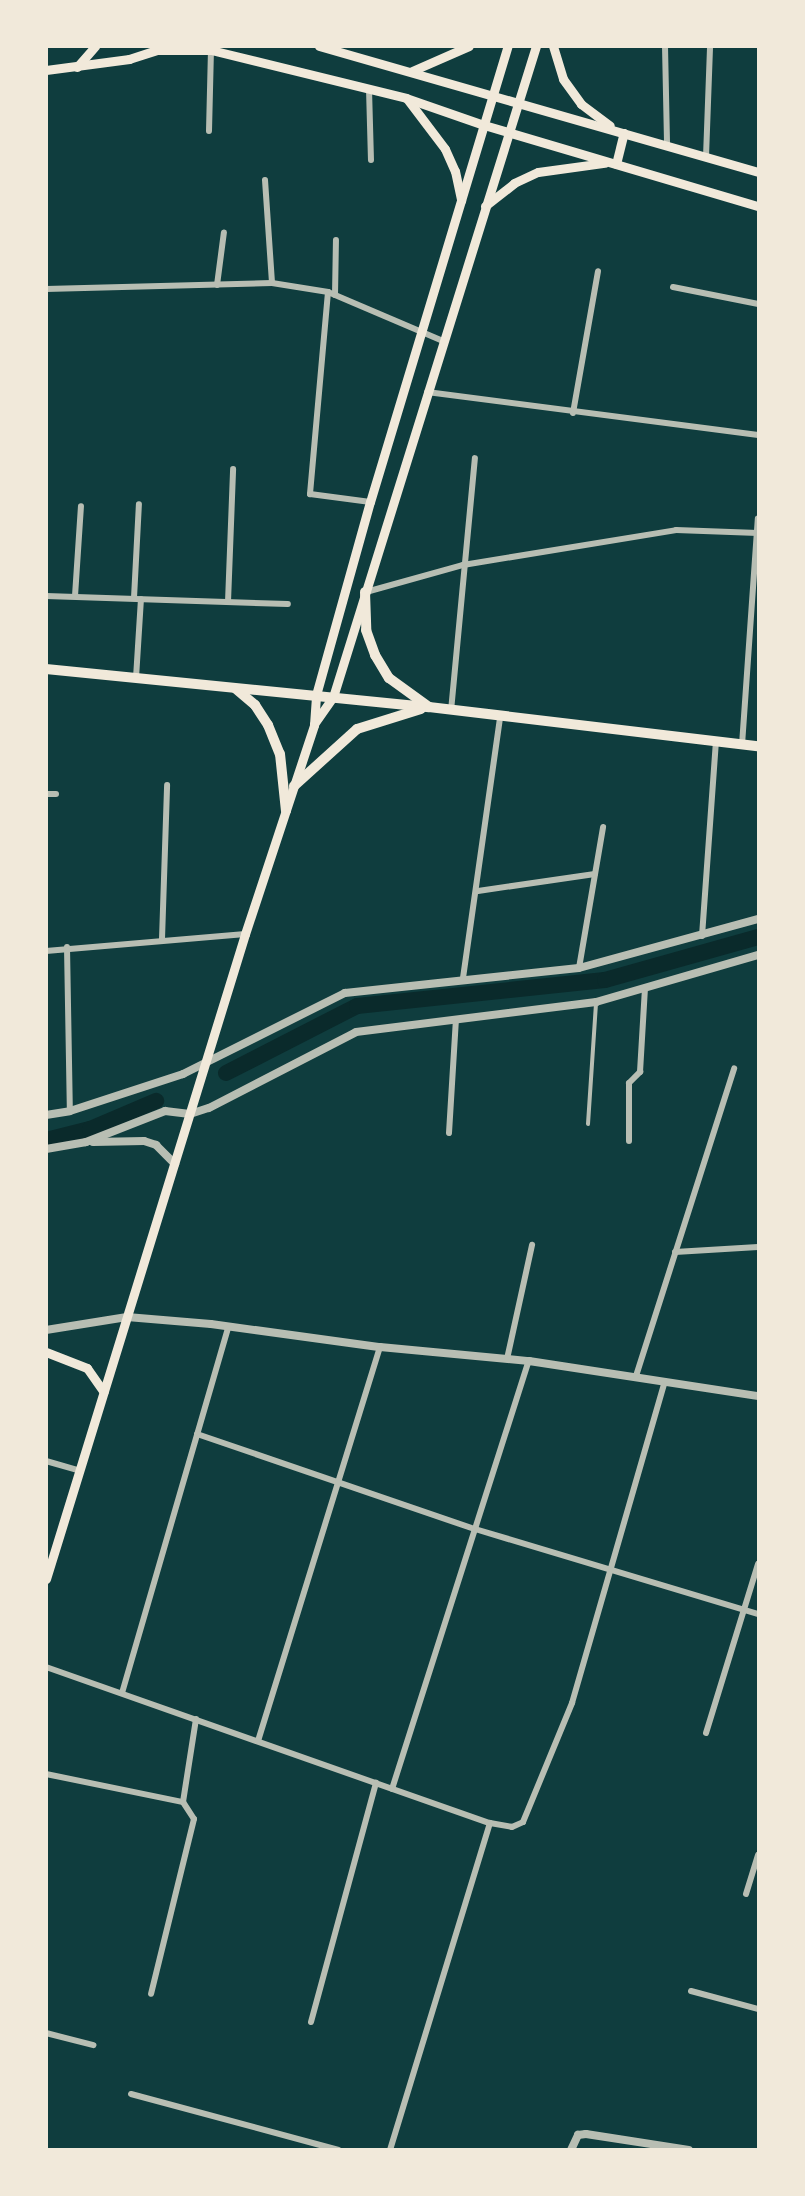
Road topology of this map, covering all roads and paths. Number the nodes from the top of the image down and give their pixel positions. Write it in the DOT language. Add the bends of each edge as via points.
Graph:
graph roads {
  1 [pos="95,46"];
  2 [pos="319,46"];
  3 [pos="470,46"];
  4 [pos="508,46"];
  5 [pos="536,46"];
  6 [pos="552,46"];
  7 [pos="665,46"];
  8 [pos="710,46"];
  9 [pos="335,47"];
  10 [pos="211,50"];
  11 [pos="77,67"];
  12 [pos="46,70"];
  13 [pos="412,71"];
  14 [pos="369,89"];
  15 [pos="493,95"];
  16 [pos="406,98"];
  17 [pos="518,102"];
  18 [pos="484,125"];
  19 [pos="209,130"];
  20 [pos="614,130"];
  21 [pos="509,132"];
  22 [pos="624,133"];
  23 [pos="668,146"];
  24 [pos="706,157"];
  25 [pos="371,160"];
  26 [pos="613,163"];
  27 [pos="759,172"];
  28 [pos="265,180"];
  29 [pos="461,201"];
  30 [pos="485,206"];
  31 [pos="759,206"];
  32 [pos="224,232"];
  33 [pos="336,240"];
  34 [pos="598,271"];
  35 [pos="272,283"];
  36 [pos="218,285"];
  37 [pos="673,287"];
  38 [pos="46,289"];
  39 [pos="328,292"];
  40 [pos="335,295"];
  41 [pos="759,304"];
  42 [pos="423,333"];
  43 [pos="443,341"];
  44 [pos="427,392"];
  45 [pos="573,413"];
  46 [pos="759,435"];
  47 [pos="476,458"];
  48 [pos="233,469"];
  49 [pos="370,502"];
  50 [pos="139,504"];
  51 [pos="81,506"];
  52 [pos="759,519"];
  53 [pos="758,533"];
  54 [pos="463,565"];
  55 [pos="365,592"];
  56 [pos="46,596"];
  57 [pos="75,596"];
  58 [pos="138,598"];
  59 [pos="228,602"];
  60 [pos="288,604"];
  61 [pos="46,669"];
  62 [pos="136,678"];
  63 [pos="236,688"];
  64 [pos="316,695"];
  65 [pos="333,697"];
  66 [pos="429,707"];
  67 [pos="451,711"];
  68 [pos="500,717"];
  69 [pos="314,724"];
  70 [pos="716,742"];
  71 [pos="742,745"];
  72 [pos="759,746"];
  73 [pos="167,785"];
  74 [pos="294,786"];
  75 [pos="46,794"];
  76 [pos="56,794"];
  77 [pos="286,812"];
  78 [pos="603,827"];
  79 [pos="595,874"];
  80 [pos="477,891"];
  81 [pos="759,919"];
  82 [pos="245,934"];
  83 [pos="702,936"];
  84 [pos="162,939"];
  85 [pos="67,947"];
  86 [pos="46,951"];
  87 [pos="759,955"];
  88 [pos="579,968"];
  89 [pos="463,978"];
  90 [pos="645,988"];
  91 [pos="596,1002"];
  92 [pos="456,1020"];
  93 [pos="205,1064"];
  94 [pos="734,1068"];
  95 [pos="70,1112"];
  96 [pos="190,1114"];
  97 [pos="46,1115"];
  98 [pos="588,1124"];
  99 [pos="449,1133"];
  100 [pos="86,1142"];
  101 [pos="629,1142"];
  102 [pos="46,1149"];
  103 [pos="175,1164"];
  104 [pos="532,1245"];
  105 [pos="759,1247"];
  106 [pos="675,1252"];
  107 [pos="127,1317"];
  108 [pos="228,1327"];
  109 [pos="46,1330"];
  110 [pos="380,1347"];
  111 [pos="46,1352"];
  112 [pos="507,1359"];
  113 [pos="529,1361"];
  114 [pos="636,1376"];
  115 [pos="665,1381"];
  116 [pos="104,1392"];
  117 [pos="759,1396"];
  118 [pos="197,1434"];
  119 [pos="46,1461"];
  120 [pos="80,1471"];
  121 [pos="337,1484"];
  122 [pos="475,1529"];
  123 [pos="759,1564"];
  124 [pos="612,1570"];
  125 [pos="46,1579"];
  126 [pos="744,1608"];
  127 [pos="759,1614"];
  128 [pos="46,1667"];
  129 [pos="122,1693"];
  130 [pos="196,1719"];
  131 [pos="706,1733"];
  132 [pos="258,1741"];
  133 [pos="46,1774"];
  134 [pos="376,1783"];
  135 [pos="392,1789"];
  136 [pos="183,1802"];
  137 [pos="490,1823"];
  138 [pos="759,1855"];
  139 [pos="746,1894"];
  140 [pos="690,1991"];
  141 [pos="151,1994"];
  142 [pos="759,2009"];
  143 [pos="311,2022"];
  144 [pos="46,2033"];
  145 [pos="93,2045"];
  146 [pos="131,2094"];
  147 [pos="339,2150"];
  148 [pos="390,2150"];
  149 [pos="571,2150"];
  150 [pos="689,2150"];
  1 -- 11 [label="main road"];
  2 -- 9 [label="main road"];
  3 -- 13 [label="main road"];
  4 -- 15 [label="main road"];
  5 -- 17 [label="main road"];
  6 -- 20 [label="main road" via="563,79 581,104"];
  7 -- 23 [label="street"];
  8 -- 24 [label="street"];
  9 -- 13 [label="main road"];
  10 -- 11 [label="main road" via="156,51"];
  10 -- 14 [label="main road"];
  10 -- 19 [label="street"];
  11 -- 12 [label="main road"];
  13 -- 15 [label="main road"];
  14 -- 16 [label="main road"];
  14 -- 25 [label="street"];
  15 -- 17 [label="main road"];
  15 -- 18 [label="main road"];
  16 -- 18 [label="main road"];
  16 -- 29 [label="main road" via="445,149 455,171"];
  17 -- 20 [label="main road"];
  17 -- 21 [label="main road"];
  18 -- 21 [label="main road"];
  18 -- 29 [label="main road"];
  20 -- 22 [label="main road"];
  21 -- 26 [label="main road"];
  21 -- 30 [label="main road"];
  22 -- 23 [label="main road"];
  22 -- 26 [label="main road"];
  23 -- 24 [label="main road"];
  24 -- 27 [label="main road"];
  26 -- 30 [label="main road" via="537,172 514,183"];
  26 -- 31 [label="main road"];
  28 -- 35 [label="street"];
  29 -- 42 [label="main road"];
  30 -- 43 [label="main road"];
  32 -- 36 [label="street"];
  33 -- 40 [label="street"];
  34 -- 45 [label="street"];
  35 -- 36 [label="street"];
  35 -- 39 [label="street"];
  36 -- 38 [label="street"];
  37 -- 41 [label="street"];
  39 -- 40 [label="street"];
  39 -- 49 [label="street" via="310,494"];
  40 -- 42 [label="street"];
  42 -- 43 [label="street"];
  42 -- 49 [label="main road"];
  43 -- 44 [label="main road"];
  44 -- 45 [label="street"];
  44 -- 55 [label="main road"];
  45 -- 46 [label="street"];
  47 -- 54 [label="street"];
  48 -- 59 [label="street"];
  49 -- 64 [label="main road"];
  50 -- 58 [label="street"];
  51 -- 57 [label="street"];
  52 -- 53 [label="street"];
  53 -- 54 [label="street" via="676,530"];
  53 -- 71 [label="street"];
  54 -- 55 [label="street"];
  54 -- 67 [label="street"];
  55 -- 65 [label="main road"];
  55 -- 66 [label="main road" via="366,630 375,655 389,678"];
  56 -- 57 [label="street"];
  57 -- 58 [label="street"];
  58 -- 59 [label="street"];
  58 -- 62 [label="street"];
  59 -- 60 [label="street"];
  61 -- 62 [label="main road"];
  62 -- 63 [label="main road"];
  63 -- 64 [label="main road"];
  63 -- 77 [label="main road" via="255,705 280,754"];
  64 -- 65 [label="main road"];
  64 -- 69 [label="main road"];
  65 -- 66 [label="main road"];
  65 -- 69 [label="main road"];
  66 -- 67 [label="main road"];
  66 -- 74 [label="main road" via="357,729"];
  67 -- 68 [label="main road"];
  68 -- 70 [label="main road"];
  68 -- 80 [label="street"];
  69 -- 74 [label="main road"];
  70 -- 71 [label="main road"];
  70 -- 83 [label="street"];
  71 -- 72 [label="main road"];
  73 -- 84 [label="street"];
  74 -- 77 [label="main road"];
  75 -- 76 [label="street"];
  77 -- 82 [label="main road"];
  78 -- 79 [label="street"];
  79 -- 80 [label="street"];
  79 -- 88 [label="street"];
  80 -- 89 [label="street"];
  81 -- 83 [label="street"];
  82 -- 84 [label="street"];
  82 -- 93 [label="main road"];
  83 -- 88 [label="street"];
  84 -- 85 [label="street"];
  85 -- 86 [label="street"];
  85 -- 95 [label="street"];
  87 -- 90 [label="street"];
  88 -- 89 [label="street"];
  89 -- 93 [label="street" via="345,993"];
  90 -- 91 [label="street"];
  90 -- 101 [label="street" via="640,1072 629,1083"];
  91 -- 92 [label="street"];
  91 -- 98 [label="lane"];
  92 -- 96 [label="street" via="356,1032 209,1108"];
  92 -- 99 [label="street"];
  93 -- 95 [label="street"];
  93 -- 96 [label="main road"];
  94 -- 106 [label="street"];
  95 -- 97 [label="street"];
  96 -- 100 [label="street" via="165,1111"];
  96 -- 103 [label="main road"];
  100 -- 102 [label="street"];
  100 -- 103 [label="street" via="144,1141 156,1145"];
  103 -- 107 [label="main road"];
  104 -- 112 [label="street"];
  105 -- 106 [label="street"];
  106 -- 114 [label="street"];
  107 -- 108 [label="street"];
  107 -- 109 [label="street"];
  107 -- 116 [label="main road"];
  108 -- 110 [label="street"];
  108 -- 118 [label="street"];
  110 -- 112 [label="street"];
  110 -- 121 [label="street"];
  111 -- 116 [label="main road" via="87,1368"];
  112 -- 113 [label="street"];
  113 -- 114 [label="street"];
  113 -- 122 [label="street"];
  114 -- 115 [label="street"];
  115 -- 117 [label="street"];
  115 -- 124 [label="street"];
  116 -- 120 [label="main road"];
  118 -- 121 [label="street"];
  118 -- 129 [label="street"];
  119 -- 120 [label="street"];
  120 -- 125 [label="main road"];
  121 -- 122 [label="street"];
  121 -- 132 [label="street"];
  122 -- 124 [label="street"];
  122 -- 135 [label="street"];
  123 -- 126 [label="street"];
  124 -- 126 [label="street"];
  124 -- 137 [label="street" via="572,1703 523,1822 512,1827"];
  126 -- 127 [label="street"];
  126 -- 131 [label="street"];
  128 -- 129 [label="street"];
  129 -- 130 [label="street"];
  130 -- 132 [label="street"];
  130 -- 136 [label="street"];
  132 -- 134 [label="street"];
  133 -- 136 [label="street"];
  134 -- 135 [label="street"];
  134 -- 143 [label="street"];
  135 -- 137 [label="street"];
  136 -- 141 [label="street" via="194,1819"];
  137 -- 148 [label="street"];
  138 -- 139 [label="street"];
  140 -- 142 [label="street"];
  144 -- 145 [label="street"];
  146 -- 147 [label="street"];
  149 -- 150 [label="street" via="578,2135 585,2134"];
}
